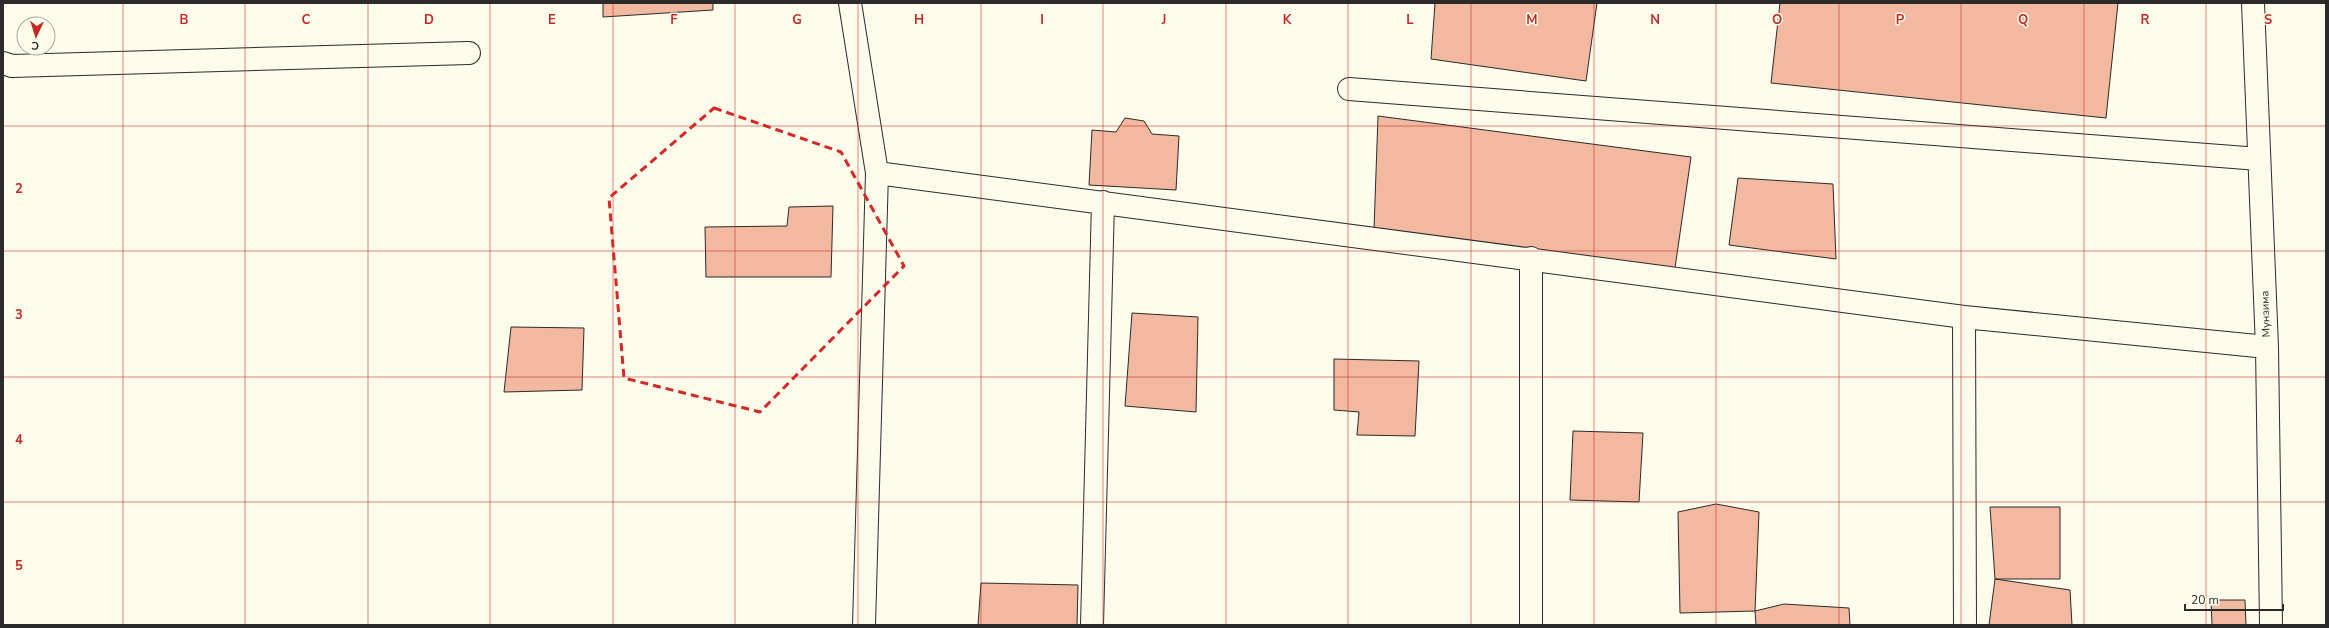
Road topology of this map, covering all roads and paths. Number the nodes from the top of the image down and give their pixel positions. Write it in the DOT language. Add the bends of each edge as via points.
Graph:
graph roads {
  1 [pos="850,3"];
  2 [pos="2253,3"];
  3 [pos="469,53"];
  4 [pos="3,63"];
  5 [pos="1349,89"];
  6 [pos="2259,159"];
  7 [pos="877,173"];
  8 [pos="1103,202"];
  9 [pos="1531,258"];
  10 [pos="1964,317"];
  11 [pos="2267,347"];
  12 [pos="864,625"];
  13 [pos="1092,625"];
  14 [pos="1531,625"];
  15 [pos="1965,625"];
  16 [pos="2271,625"];
  1 -- 7 [label="street"];
  2 -- 6 [label="street, Мунзима"];
  3 -- 4 [label="street" via="12,66"];
  5 -- 6 [label="street"];
  6 -- 11 [label="street, Мунзима"];
  7 -- 8 [label="street"];
  7 -- 12 [label="street"];
  8 -- 9 [label="street"];
  8 -- 13 [label="street"];
  9 -- 10 [label="street"];
  9 -- 14 [label="street"];
  10 -- 11 [label="street"];
  10 -- 15 [label="street"];
  11 -- 16 [label="street, Мунзима"];
}
